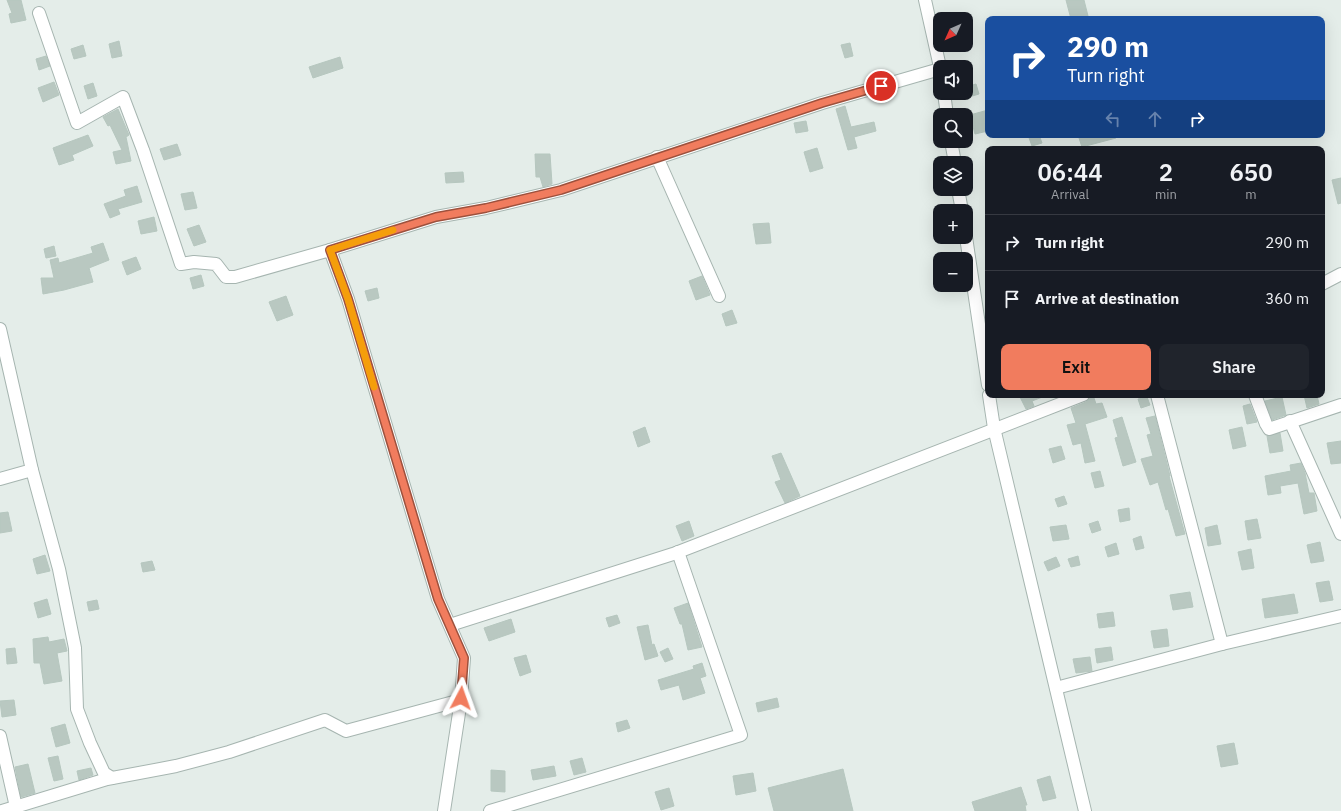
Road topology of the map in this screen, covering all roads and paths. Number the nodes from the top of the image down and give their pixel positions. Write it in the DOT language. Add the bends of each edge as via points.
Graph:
graph roads {
  1 [pos="925,0"];
  2 [pos="38,13"];
  3 [pos="938,60"];
  4 [pos="933,70"];
  5 [pos="657,157"];
  6 [pos="967,244"];
  7 [pos="330,250"];
  8 [pos="1341,274"];
  9 [pos="1325,282"];
  10 [pos="719,296"];
  11 [pos="0,329"];
  12 [pos="985,365"];
  13 [pos="990,398"];
  14 [pos="1075,398"];
  15 [pos="1158,398"];
  16 [pos="1256,398"];
  17 [pos="1341,405"];
  18 [pos="1290,421"];
  19 [pos="994,428"];
  20 [pos="32,470"];
  21 [pos="0,480"];
  22 [pos="1341,534"];
  23 [pos="678,552"];
  24 [pos="1341,616"];
  25 [pos="450,625"];
  26 [pos="1222,644"];
  27 [pos="1056,688"];
  28 [pos="461,700"];
  29 [pos="0,736"];
  30 [pos="112,778"];
  31 [pos="16,807"];
  32 [pos="2,811"];
  33 [pos="444,811"];
  34 [pos="490,811"];
  35 [pos="1085,811"];
  1 -- 3 [label="street"];
  2 -- 7 [label="street" via="77,123 123,96 144,150 181,264 216,264 226,277 235,277"];
  4 -- 5 [label="street"];
  5 -- 7 [label="street" via="561,190 436,217"];
  5 -- 10 [label="street"];
  6 -- 12 [label="street"];
  7 -- 25 [label="street" via="348,299 438,599"];
  8 -- 9 [label="street"];
  11 -- 20 [label="street"];
  13 -- 19 [label="street"];
  14 -- 19 [label="street"];
  15 -- 26 [label="street"];
  16 -- 18 [label="street" via="1269,429"];
  17 -- 18 [label="street"];
  18 -- 22 [label="street"];
  19 -- 23 [label="street"];
  19 -- 27 [label="street"];
  20 -- 21 [label="street"];
  20 -- 30 [label="street" via="59,569 75,648 77,709 104,773"];
  23 -- 25 [label="street"];
  23 -- 34 [label="street" via="740,735"];
  24 -- 26 [label="street"];
  25 -- 28 [label="street" via="464,658"];
  26 -- 27 [label="street"];
  27 -- 35 [label="street"];
  28 -- 30 [label="street" via="346,731 325,720 229,752 176,766"];
  28 -- 33 [label="street"];
  29 -- 31 [label="street"];
  30 -- 31 [label="street"];
  31 -- 32 [label="street"];
}
